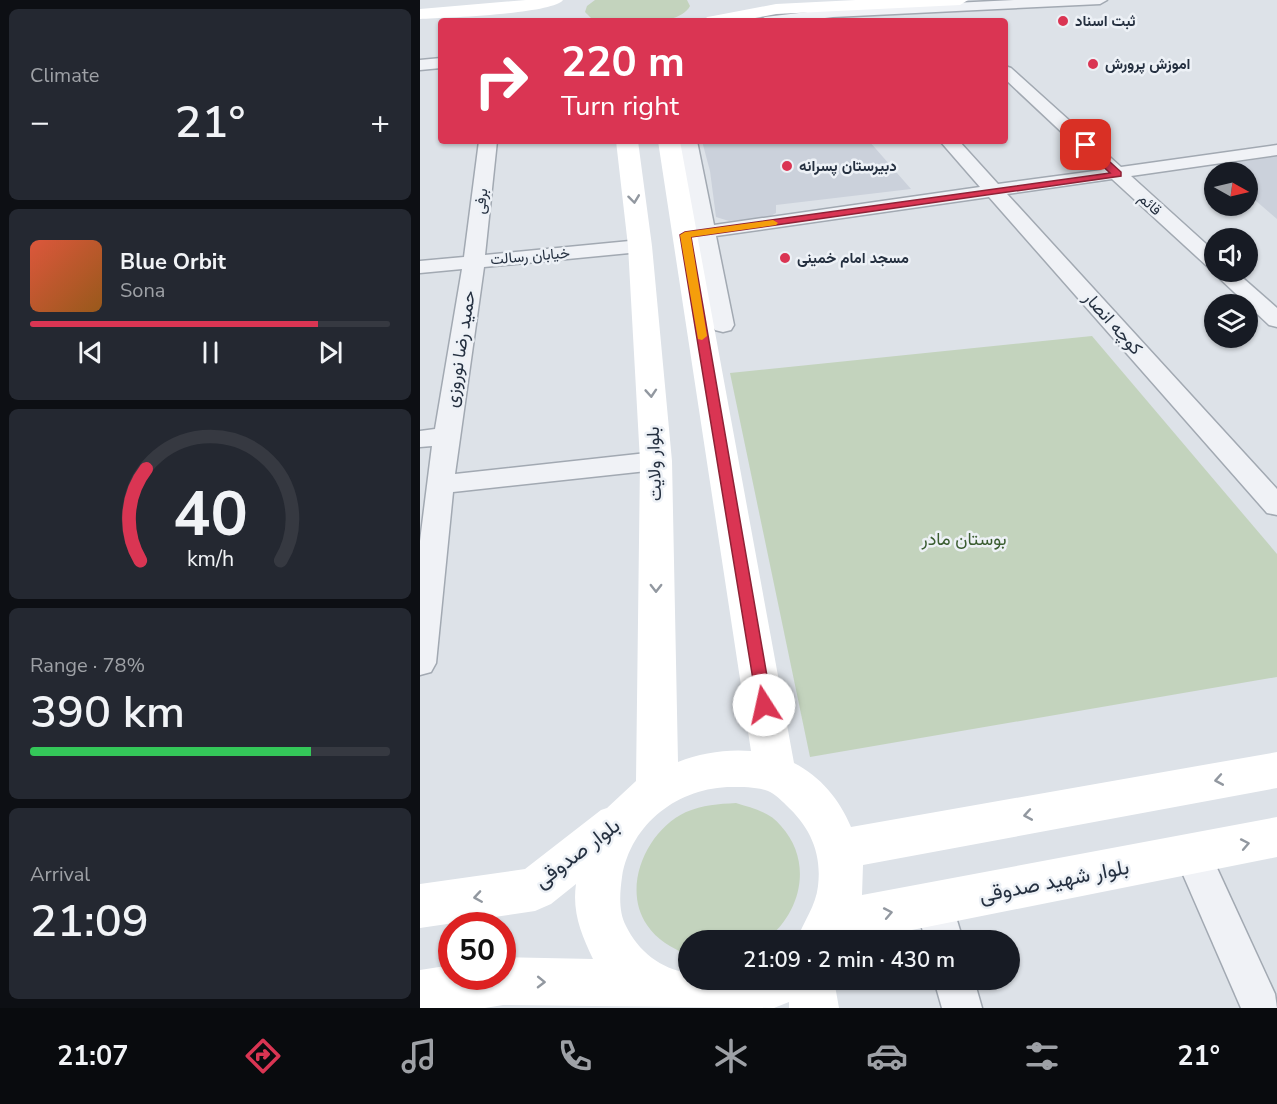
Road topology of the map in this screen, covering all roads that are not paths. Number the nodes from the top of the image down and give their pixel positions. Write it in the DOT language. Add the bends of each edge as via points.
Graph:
graph roads {
  1 [pos="555,0"];
  2 [pos="563,0"];
  3 [pos="759,0"];
  4 [pos="960,0"];
  5 [pos="1100,0"];
  6 [pos="722,1"];
  7 [pos="932,5"];
  8 [pos="420,14"];
  9 [pos="834,14"];
  10 [pos="771,15"];
  11 [pos="553,18"];
  12 [pos="715,18"];
  13 [pos="742,18"];
  14 [pos="947,18"];
  15 [pos="438,23"];
  16 [pos="420,24"];
  17 [pos="438,63"];
  18 [pos="420,65"];
  19 [pos="1008,74"];
  20 [pos="488,144"];
  21 [pos="627,144"];
  22 [pos="670,144"];
  23 [pos="688,144"];
  24 [pos="952,144"];
  25 [pos="1277,150"];
  26 [pos="1118,174"];
  27 [pos="995,192"];
  28 [pos="695,234"];
  29 [pos="640,246"];
  30 [pos="1204,253"];
  31 [pos="474,262"];
  32 [pos="420,267"];
  33 [pos="1235,282"];
  34 [pos="1277,320"];
  35 [pos="723,325"];
  36 [pos="446,436"];
  37 [pos="420,439"];
  38 [pos="656,461"];
  39 [pos="441,484"];
  40 [pos="1277,506"];
  41 [pos="427,536"];
  42 [pos="420,663"];
  43 [pos="1277,770"];
  44 [pos="775,774"];
  45 [pos="642,802"];
  46 [pos="1277,837"];
  47 [pos="840,849"];
  48 [pos="1192,854"];
  49 [pos="420,906"];
  50 [pos="940,922"];
  51 [pos="826,930"];
  52 [pos="848,930"];
  53 [pos="758,990"];
  54 [pos="811,990"];
  55 [pos="957,990"];
  56 [pos="420,994"];
  57 [pos="675,997"];
  58 [pos="814,1008"];
  59 [pos="962,1008"];
  60 [pos="1261,1008"];
  1 -- 8 [label="main road" via="510,8"];
  2 -- 11 [label="main road" via="553,11"];
  3 -- 10 [label="main road" via="756,7"];
  4 -- 7 [label="main road"];
  5 -- 7 [label="street"];
  6 -- 12 [label="main road" via="723,8"];
  7 -- 9 [label="main road"];
  7 -- 14 [label="street"];
  9 -- 10 [label="main road"];
  10 -- 13 [label="main road"];
  15 -- 16 [label="main road"];
  17 -- 18 [label="street"];
  19 -- 26 [label="street, قائم"];
  20 -- 31 [label="street, برفی"];
  21 -- 29 [label="main road, بلوار ولایت, one-way"];
  22 -- 28 [label="main road"];
  23 -- 28 [label="street"];
  24 -- 27 [label="street, کوچه انصار"];
  25 -- 26 [label="street"];
  26 -- 27 [label="street"];
  26 -- 30 [label="street, قائم"];
  27 -- 28 [label="street"];
  27 -- 40 [label="street, کوچه انصار"];
  28 -- 35 [label="street"];
  28 -- 44 [label="main road"];
  29 -- 31 [label="street, خیابان رسالت"];
  29 -- 38 [label="main road, بلوار ولایت, one-way"];
  31 -- 32 [label="street, خیابان رسالت"];
  31 -- 36 [label="street, حمید رضا نوروزی"];
  33 -- 34 [label="street"];
  36 -- 37 [label="street"];
  36 -- 39 [label="street, حمید رضا نوروزی"];
  38 -- 39 [label="street"];
  38 -- 45 [label="main road, بلوار ولایت, one-way"];
  39 -- 41 [label="street, حمید رضا نوروزی"];
  41 -- 42 [label="street"];
  43 -- 47 [label="main road, one-way"];
  44 -- 45 [label="main road, بلوار صدوقی" via="731,767 693,773"];
  44 -- 47 [label="main road" via="800,790 825,815"];
  45 -- 49 [label="main road, بلوار صدوقی, one-way" via="535,889"];
  45 -- 57 [label="main road" via="606,848 597,886 600,924 618,959"];
  48 -- 46 [label="main road, بلوار شهید صدوقی, one-way"];
  47 -- 51 [label="main road" via="842,886"];
  48 -- 50 [label="main road, بلوار شهید صدوقی"];
  48 -- 60 [label="street"];
  52 -- 50 [label="main road, بلوار شهید صدوقی, one-way"];
  53 -- 57 [label="main road" via="731,999"];
  54 -- 58 [label="main road"];
  55 -- 59 [label="street"];
  56 -- 57 [label="main road, one-way" via="503,981"];
}
